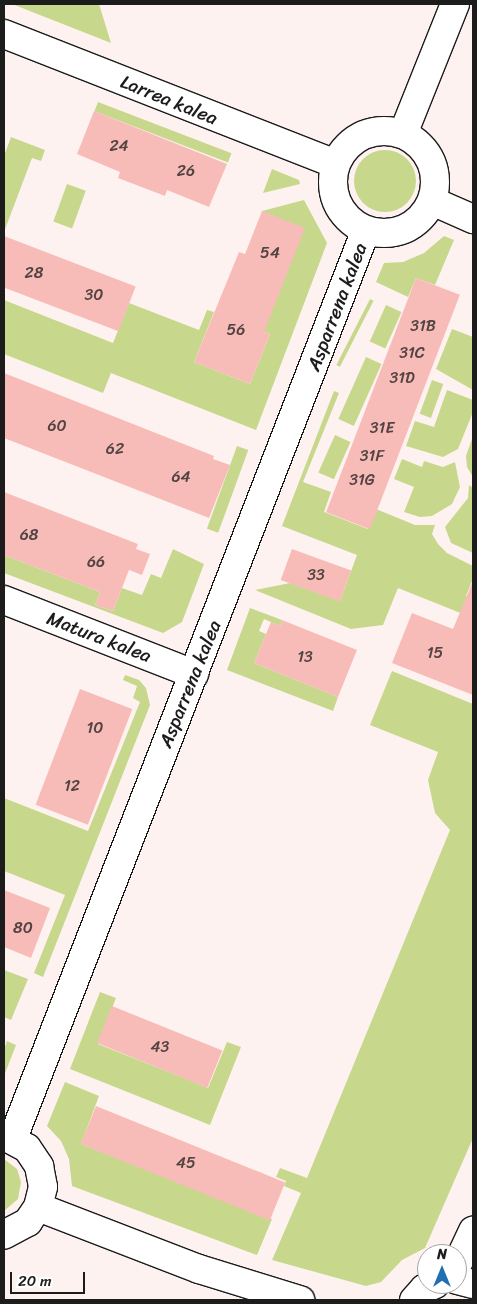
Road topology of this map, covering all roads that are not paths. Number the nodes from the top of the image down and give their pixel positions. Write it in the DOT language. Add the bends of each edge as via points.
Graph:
graph roads {
  1 [pos="454,4"];
  2 [pos="4,34"];
  3 [pos="403,134"];
  4 [pos="335,164"];
  5 [pos="432,201"];
  6 [pos="473,219"];
  7 [pos="366,230"];
  8 [pos="4,600"];
  9 [pos="194,674"];
  10 [pos="8,1137"];
  11 [pos="38,1208"];
  12 [pos="473,1231"];
  13 [pos="4,1235"];
  14 [pos="467,1244"];
  15 [pos="300,1300"];
  1 -- 3 [label="street"];
  2 -- 4 [label="street, Larrea kalea"];
  3 -- 4 [label="street" via="383,130 362,135 346,147"];
  3 -- 5 [label="street" via="417,142 430,162 435,185"];
  4 -- 7 [label="street" via="334,196 352,223"];
  5 -- 6 [label="street"];
  5 -- 7 [label="street" via="418,220 398,232 382,234"];
  7 -- 9 [label="street, Asparrena kalea"];
  8 -- 9 [label="street, Matura kalea"];
  9 -- 10 [label="street, Asparrena kalea"];
  10 -- 11 [label="street" via="27,1148 39,1166 43,1187"];
  11 -- 13 [label="street" via="28,1222"];
  11 -- 15 [label="street" via="199,1269"];
  12 -- 14 [label="street"];
}
